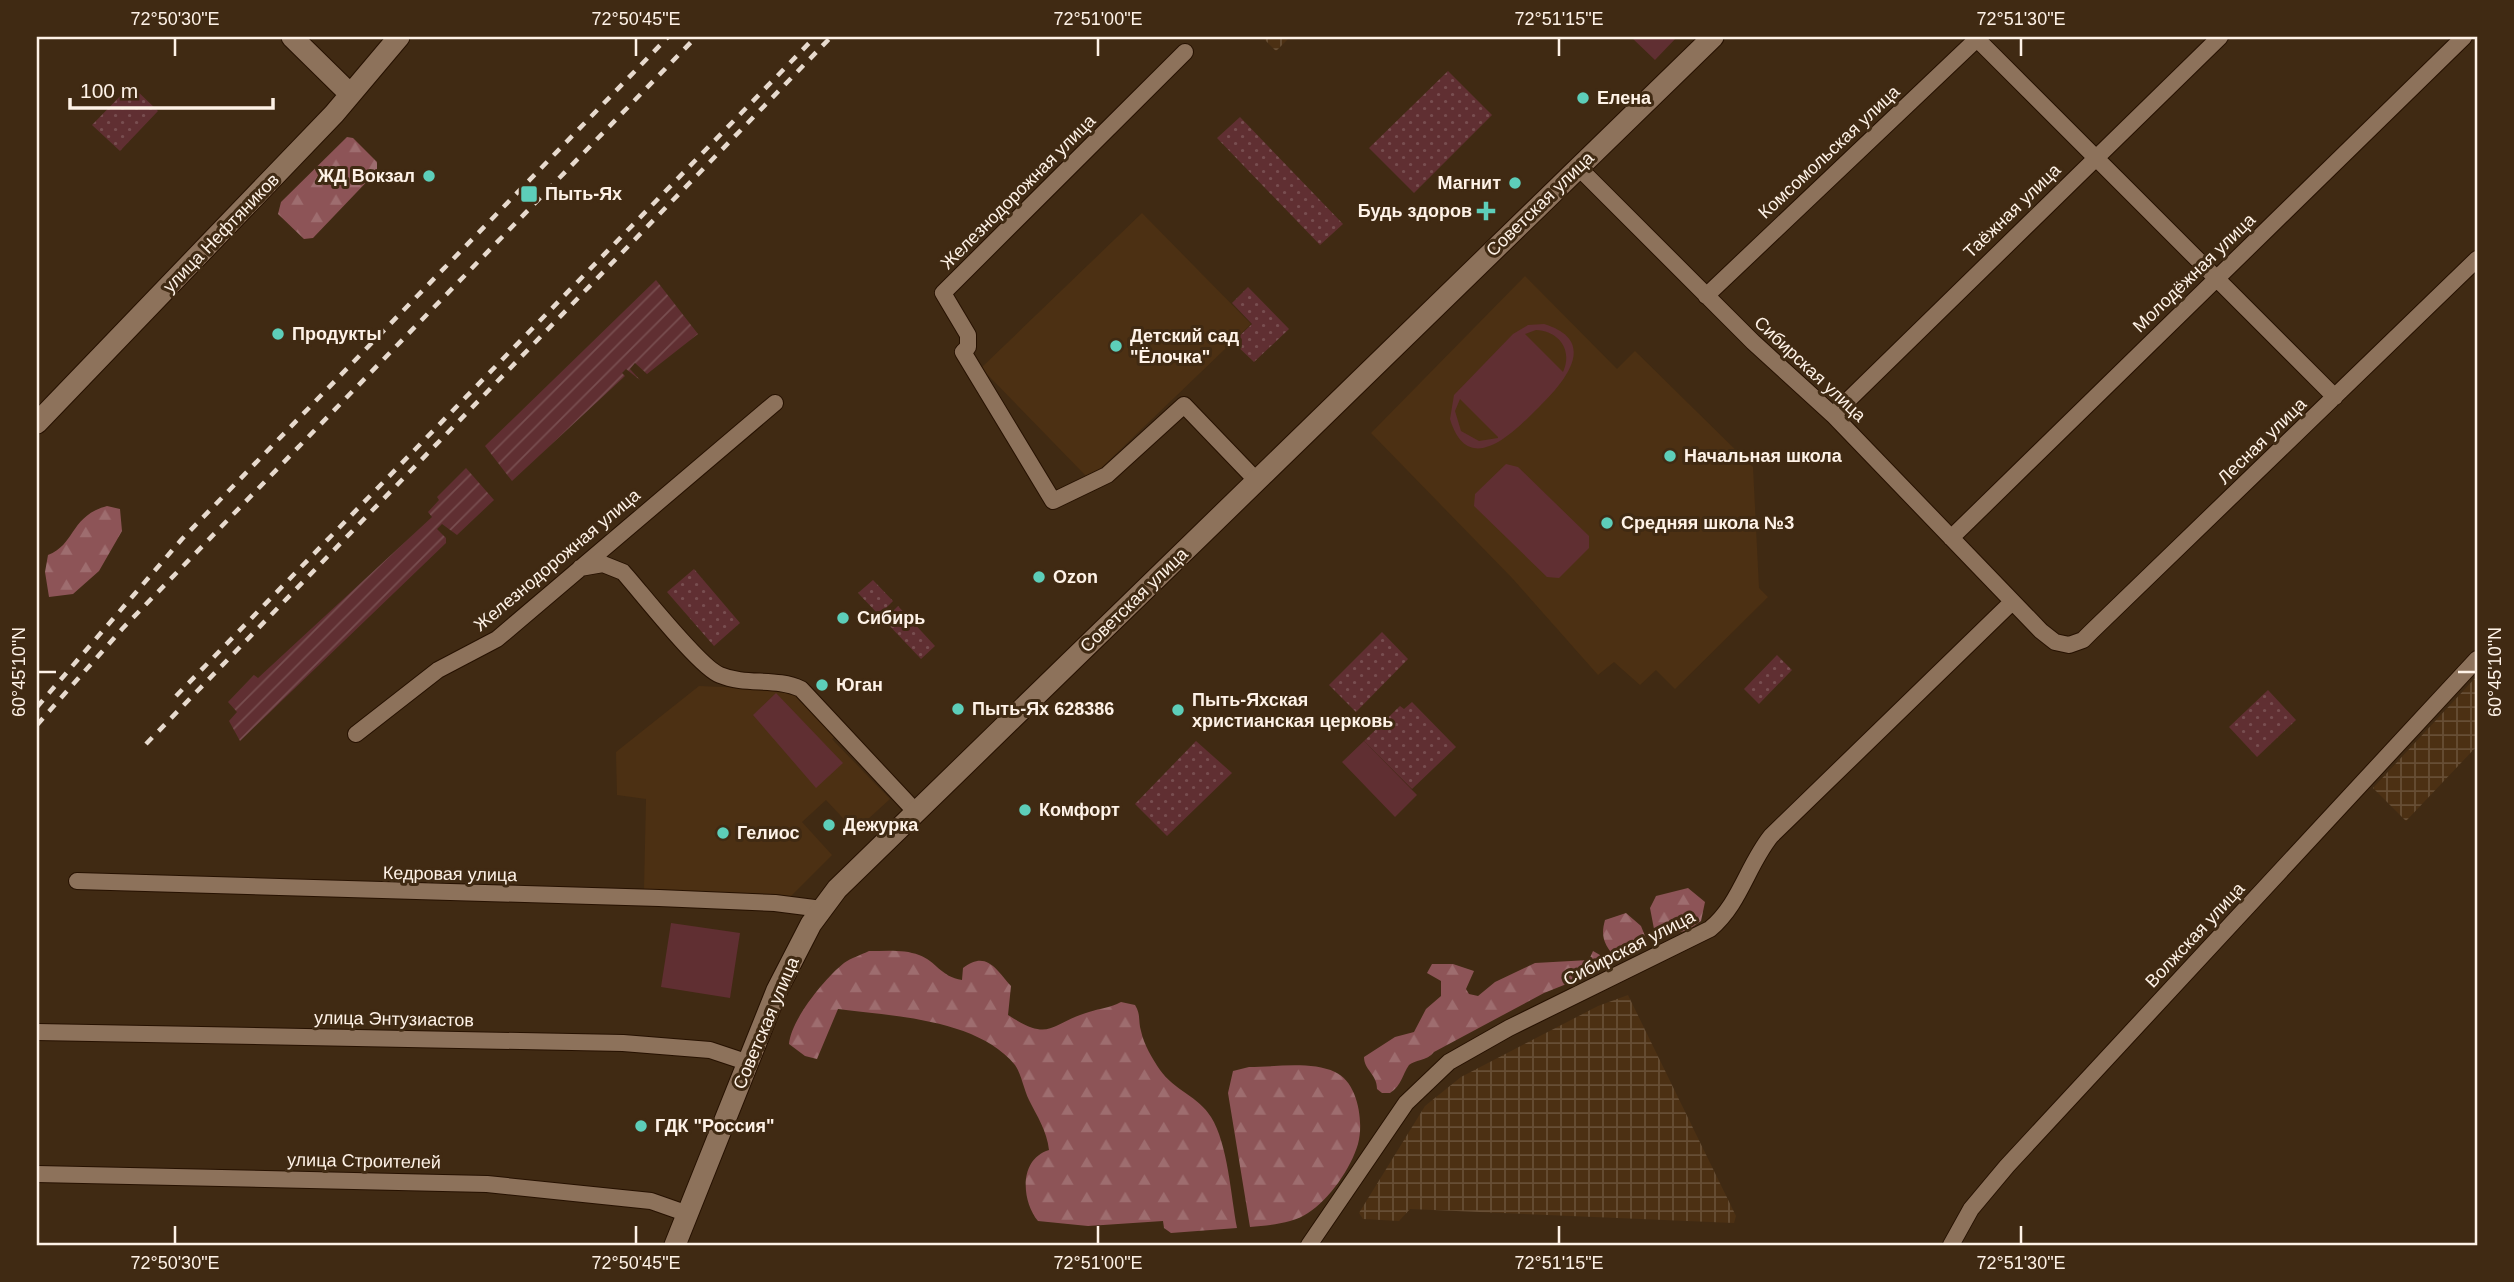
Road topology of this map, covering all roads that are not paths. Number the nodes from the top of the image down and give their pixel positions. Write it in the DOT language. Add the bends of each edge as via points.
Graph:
graph roads {
  1 [pos="292,37"];
  2 [pos="399,37"];
  3 [pos="1713,37"];
  4 [pos="1977,37"];
  5 [pos="2220,37"];
  6 [pos="2464,37"];
  7 [pos="1185,52"];
  8 [pos="350,94"];
  9 [pos="2094,158"];
  10 [pos="1578,167"];
  11 [pos="2477,259"];
  12 [pos="2216,279"];
  13 [pos="1706,296"];
  14 [pos="2335,397"];
  15 [pos="775,403"];
  16 [pos="1833,415"];
  17 [pos="37,424"];
  18 [pos="1257,481"];
  19 [pos="1951,538"];
  20 [pos="580,568"];
  21 [pos="2011,603"];
  22 [pos="2069,645"];
  23 [pos="2477,659"];
  24 [pos="356,734"];
  25 [pos="915,811"];
  26 [pos="76,881"];
  27 [pos="822,909"];
  28 [pos="37,1031"];
  29 [pos="749,1063"];
  30 [pos="37,1174"];
  31 [pos="688,1214"];
  32 [pos="675,1245"];
  33 [pos="1310,1245"];
  34 [pos="1951,1245"];
  1 -- 8 [label="street"];
  2 -- 8 [label="street, улица Нефтяников"];
  3 -- 10 [label="street, Советская улица"];
  4 -- 9 [label="street"];
  4 -- 13 [label="street, Комсомольская улица"];
  5 -- 9 [label="street, Таёжная улица"];
  6 -- 12 [label="street, Молодёжная улица"];
  7 -- 18 [label="street, Железнодорожная улица" via="943,293 968,335 963,352 1053,501 1107,475 1184,404"];
  8 -- 17 [label="street, улица Нефтяников"];
  9 -- 12 [label="street"];
  9 -- 16 [label="street, Таёжная улица"];
  10 -- 13 [label="street, Сибирская улица"];
  10 -- 18 [label="street, Советская улица"];
  11 -- 14 [label="street, Лесная улица"];
  12 -- 14 [label="street"];
  12 -- 19 [label="street, Молодёжная улица"];
  13 -- 16 [label="street, Сибирская улица"];
  14 -- 22 [label="street, Лесная улица" via="2083,640"];
  15 -- 20 [label="street, Железнодорожная улица"];
  16 -- 19 [label="street, Сибирская улица"];
  18 -- 25 [label="street, Советская улица"];
  19 -- 21 [label="street, Сибирская улица"];
  20 -- 24 [label="street, Железнодорожная улица" via="496,639 445,665"];
  20 -- 25 [label="street" via="603,564 623,572 713,672 801,689"];
  21 -- 22 [label="street, Сибирская улица" via="2055,642"];
  21 -- 33 [label="street, Сибирская улица" via="1771,836 1732,907 1710,929 1474,1046 1429,1079 1391,1122"];
  23 -- 34 [label="street, Волжская улица" via="1984,1192 1962,1220"];
  25 -- 27 [label="street, Советская улица" via="856,868"];
  26 -- 27 [label="street, Кедровая улица" via="659,898"];
  27 -- 29 [label="street, Советская улица" via="789,966"];
  28 -- 29 [label="street, улица Энтузиастов" via="623,1043 710,1050"];
  29 -- 31 [label="street, Советская улица"];
  30 -- 31 [label="street, улица Строителей" via="498,1185 651,1201"];
  31 -- 32 [label="street, Советская улица"];
}
